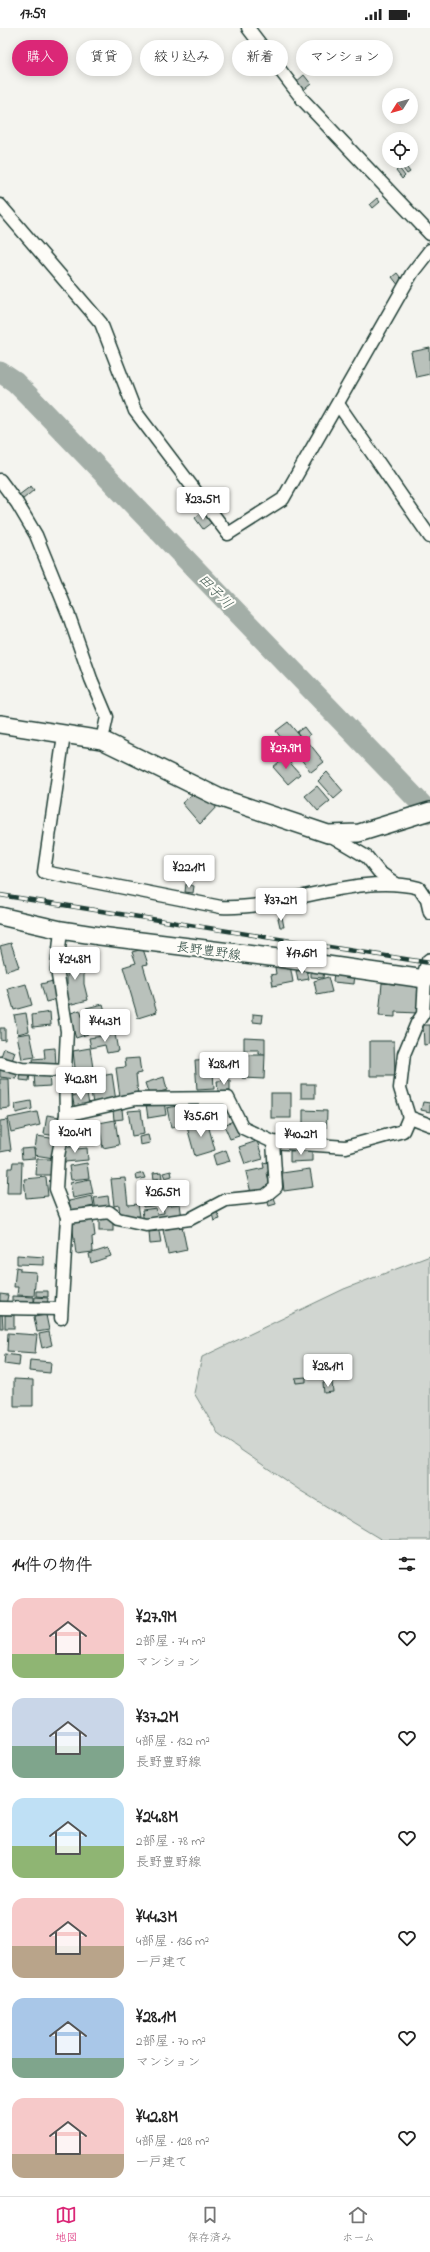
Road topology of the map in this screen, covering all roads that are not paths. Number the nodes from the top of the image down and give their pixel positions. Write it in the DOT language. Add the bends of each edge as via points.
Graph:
graph roads {
  1 [pos="248,28"];
  2 [pos="0,205"];
  3 [pos="430,234"];
  4 [pos="430,250"];
  5 [pos="338,404"];
  6 [pos="0,480"];
  7 [pos="430,537"];
  8 [pos="0,724"];
  9 [pos="64,735"];
  10 [pos="102,740"];
  11 [pos="430,811"];
  12 [pos="328,834"];
  13 [pos="396,884"];
  14 [pos="430,913"];
  15 [pos="0,916"];
  16 [pos="61,930"];
  17 [pos="430,962"];
  18 [pos="425,979"];
  19 [pos="0,1064"];
  20 [pos="64,1071"];
  21 [pos="66,1115"];
  22 [pos="409,1117"];
  23 [pos="430,1125"];
  24 [pos="273,1142"];
  25 [pos="67,1217"];
  26 [pos="0,1308"];
  1 -- 3 [label="street" via="303,100"];
  2 -- 5 [label="street" via="101,323 136,411 228,534 283,499"];
  4 -- 5 [label="street" via="412,273"];
  5 -- 7 [label="street"];
  6 -- 10 [label="street" via="36,534 69,616 107,717"];
  8 -- 9 [label="street"];
  9 -- 10 [label="street"];
  9 -- 13 [label="street" via="44,872 222,907 242,908 310,893"];
  10 -- 12 [label="street" via="218,797"];
  11 -- 12 [label="street" via="359,833"];
  12 -- 13 [label="street" via="367,857 379,872"];
  13 -- 14 [label="street" via="419,888 427,900"];
  15 -- 16 [label="street, 長野豊野線"];
  16 -- 18 [label="street, 長野豊野線"];
  16 -- 20 [label="street" via="57,969 67,1032"];
  17 -- 18 [label="street"];
  18 -- 22 [label="street" via="423,1014 404,1054 400,1088"];
  19 -- 20 [label="street" via="22,1069"];
  20 -- 21 [label="street"];
  21 -- 24 [label="street" via="136,1099 228,1098 243,1128"];
  21 -- 25 [label="street" via="58,1156 56,1189"];
  22 -- 23 [label="street"];
  22 -- 24 [label="street" via="403,1131 346,1147"];
  24 -- 25 [label="street" via="276,1187 265,1196 226,1200 190,1218 146,1225 118,1219 109,1212"];
  25 -- 26 [label="street" via="61,1313"];
}
